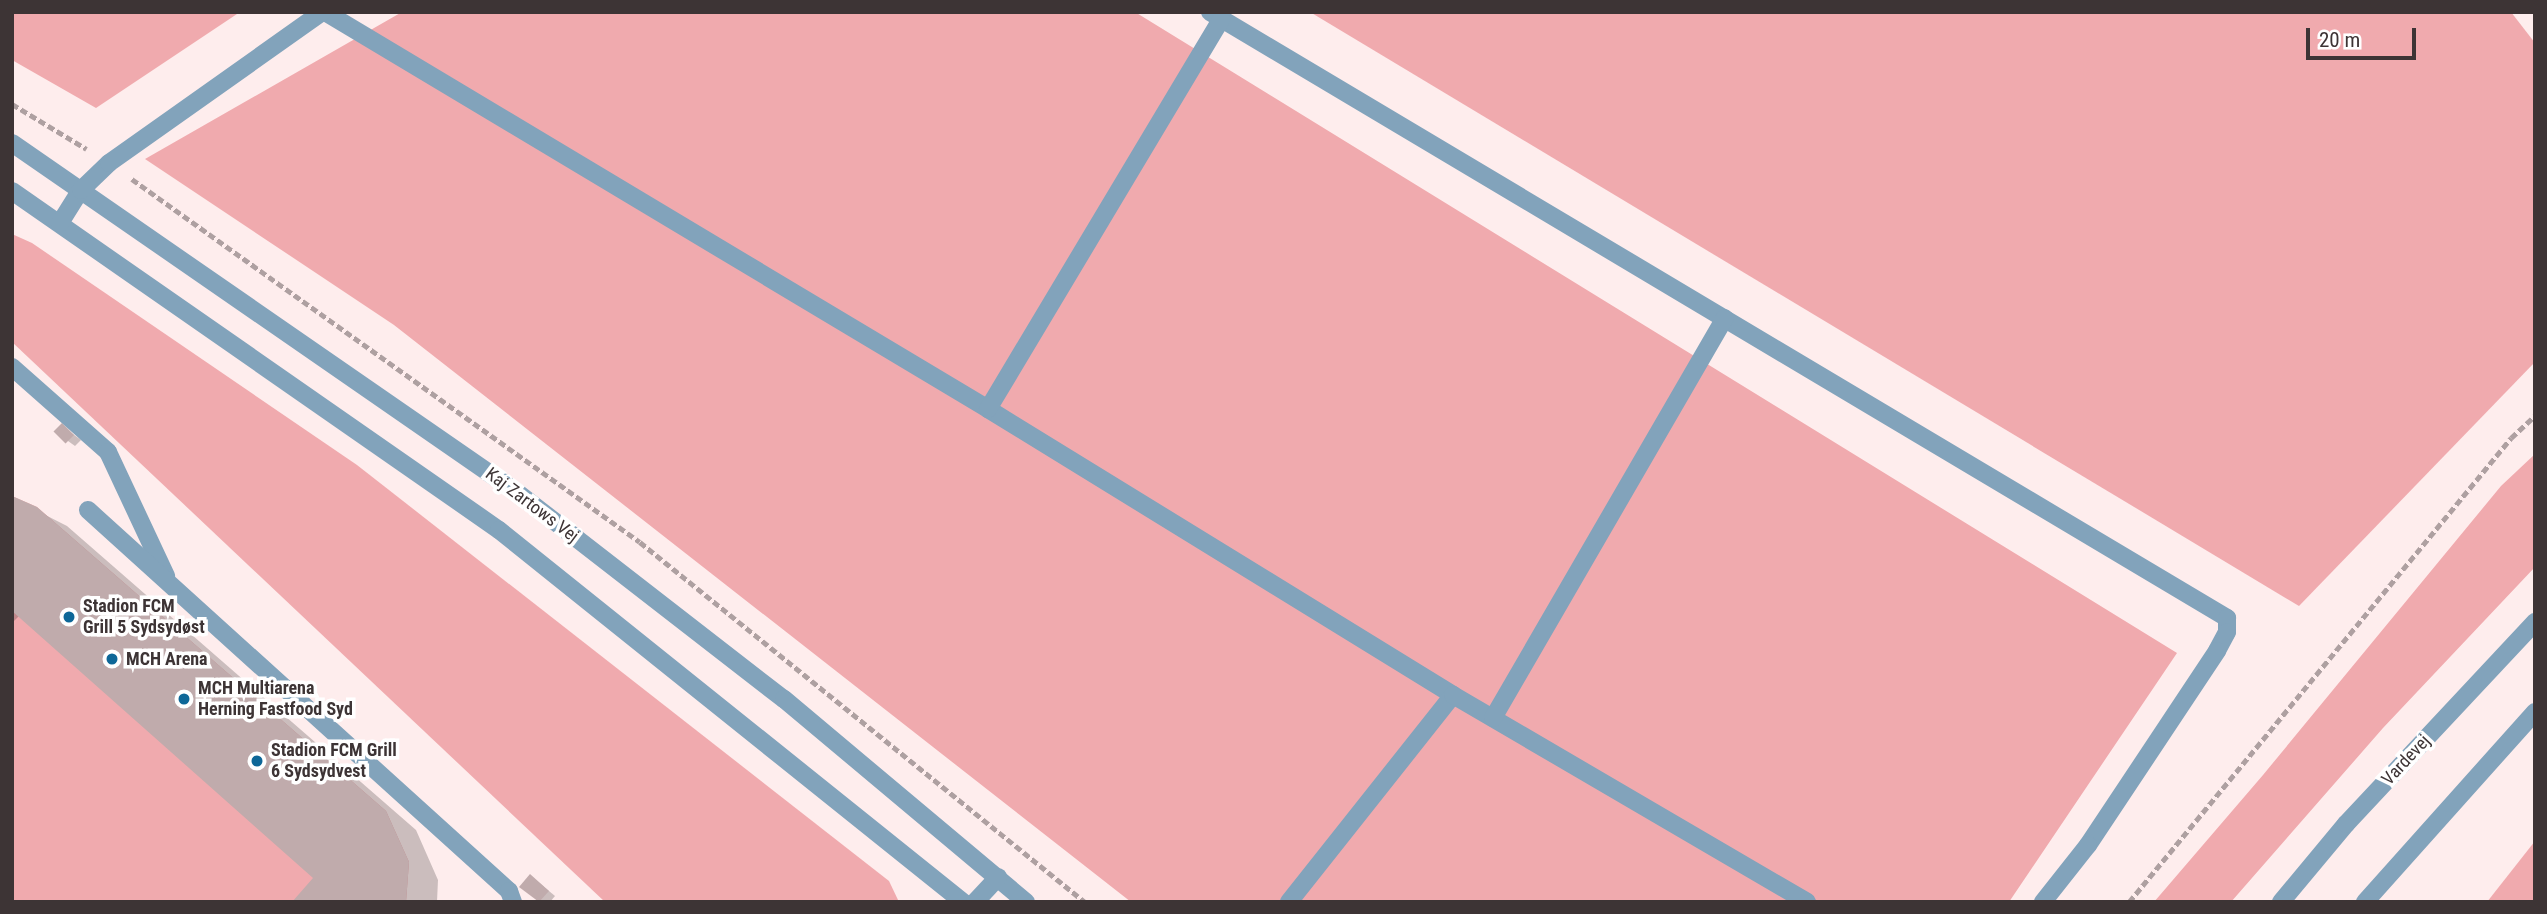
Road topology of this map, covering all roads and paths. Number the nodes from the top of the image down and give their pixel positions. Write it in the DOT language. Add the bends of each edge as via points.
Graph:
graph roads {
  1 [pos="324,12"];
  2 [pos="1216,16"];
  3 [pos="12,143"];
  4 [pos="81,190"];
  5 [pos="12,191"];
  6 [pos="60,223"];
  7 [pos="1726,318"];
  8 [pos="12,367"];
  9 [pos="988,409"];
  10 [pos="2535,416"];
  11 [pos="88,510"];
  12 [pos="169,582"];
  13 [pos="2535,622"];
  14 [pos="1453,695"];
  15 [pos="2535,712"];
  16 [pos="1493,718"];
  17 [pos="998,877"];
  18 [pos="513,902"];
  19 [pos="962,902"];
  20 [pos="975,902"];
  21 [pos="1026,902"];
  22 [pos="1289,902"];
  23 [pos="1807,902"];
  24 [pos="2043,902"];
  25 [pos="2129,902"];
  26 [pos="2281,902"];
  27 [pos="2365,902"];
  1 -- 4 [label="street" via="108,163"];
  1 -- 9 [label="street"];
  2 -- 7 [label="street"];
  2 -- 9 [label="street"];
  3 -- 4 [label="street, Kaj Zartows Vej"];
  4 -- 6 [label="street"];
  4 -- 17 [label="street, Kaj Zartows Vej" via="517,493 784,699"];
  5 -- 6 [label="street"];
  6 -- 19 [label="street" via="499,530"];
  7 -- 16 [label="street"];
  7 -- 24 [label="street" via="2227,618 2227,632 2217,652 2088,845"];
  8 -- 12 [label="street" via="108,452"];
  9 -- 14 [label="street"];
  10 -- 25 [label="path" via="2511,438"];
  11 -- 12 [label="street"];
  12 -- 18 [label="street" via="509,891"];
  13 -- 26 [label="street, Vardevej" via="2346,824"];
  14 -- 16 [label="street"];
  14 -- 22 [label="street"];
  15 -- 27 [label="street"];
  16 -- 23 [label="street"];
  17 -- 20 [label="street"];
  17 -- 21 [label="street, Kaj Zartows Vej"];
}
